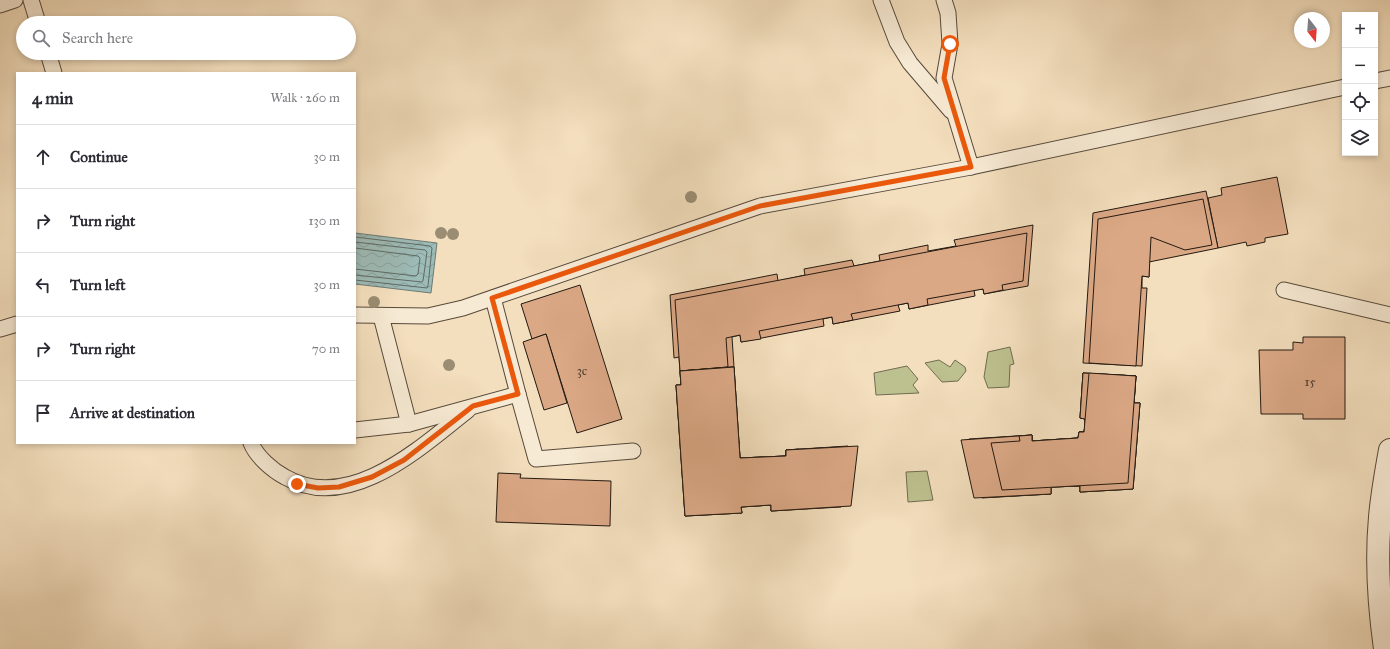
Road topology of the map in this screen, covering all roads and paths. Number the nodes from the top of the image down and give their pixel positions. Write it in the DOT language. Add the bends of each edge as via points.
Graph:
graph roads {
  1 [pos="15,0"];
  2 [pos="31,0"];
  3 [pos="881,0"];
  4 [pos="944,0"];
  5 [pos="0,5"];
  6 [pos="36,16"];
  7 [pos="50,60"];
  8 [pos="54,72"];
  9 [pos="1390,78"];
  10 [pos="1378,80"];
  11 [pos="1342,88"];
  12 [pos="956,117"];
  13 [pos="971,167"];
  14 [pos="1284,290"];
  15 [pos="492,298"];
  16 [pos="356,315"];
  17 [pos="1390,315"];
  18 [pos="381,316"];
  19 [pos="16,324"];
  20 [pos="0,329"];
  21 [pos="518,394"];
  22 [pos="473,406"];
  23 [pos="409,424"];
  24 [pos="356,430"];
  25 [pos="252,444"];
  26 [pos="1390,450"];
  27 [pos="633,451"];
  28 [pos="1385,649"];
  1 -- 5 [label="lane"];
  2 -- 6 [label="lane"];
  3 -- 12 [label="lane" via="904,54"];
  4 -- 12 [label="lane" via="948,13 950,44 944,78"];
  7 -- 8 [label="lane"];
  9 -- 10 [label="lane"];
  11 -- 13 [label="lane"];
  12 -- 13 [label="lane"];
  13 -- 15 [label="lane" via="760,206"];
  14 -- 17 [label="lane"];
  15 -- 18 [label="lane" via="428,316"];
  15 -- 21 [label="lane"];
  16 -- 18 [label="lane"];
  18 -- 23 [label="lane"];
  19 -- 20 [label="lane"];
  21 -- 22 [label="lane"];
  21 -- 27 [label="lane" via="536,459"];
  22 -- 23 [label="lane"];
  22 -- 25 [label="lane" via="404,460 372,477 339,487 318,488 297,484 277,473"];
  23 -- 24 [label="lane"];
  26 -- 28 [label="street" via="1380,516 1378,554"];
}
